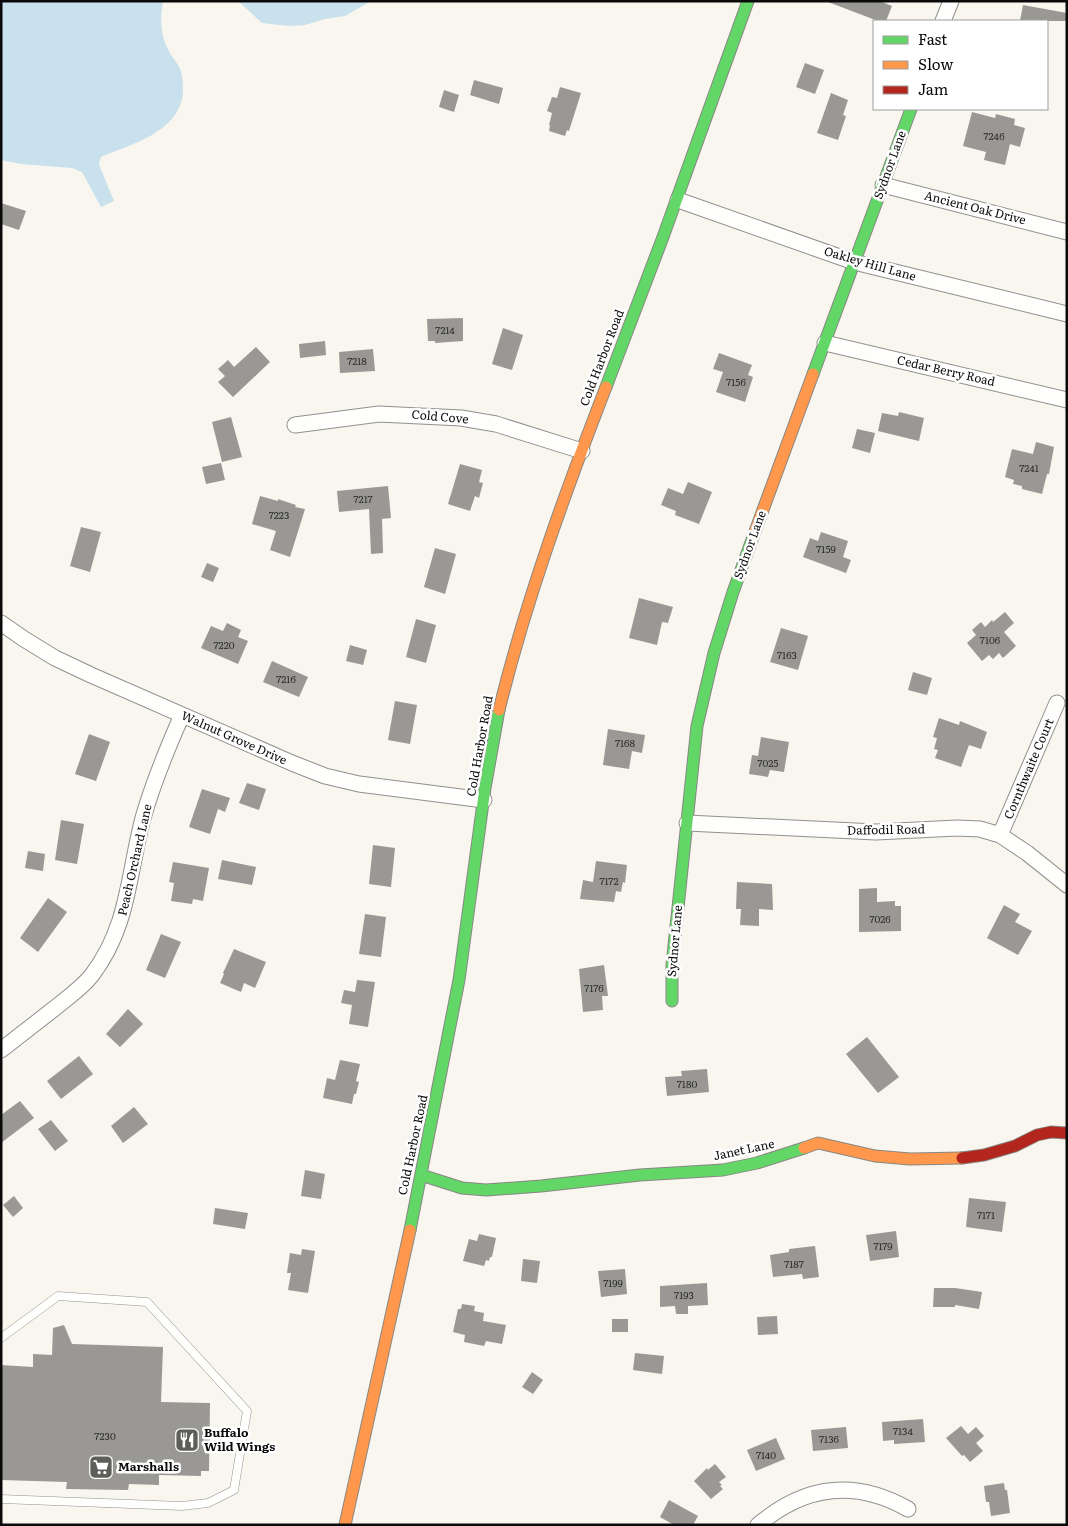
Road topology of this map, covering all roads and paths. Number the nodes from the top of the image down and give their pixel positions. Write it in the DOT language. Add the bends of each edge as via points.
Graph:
graph roads {
  1 [pos="748,1"];
  2 [pos="951,1"];
  3 [pos="943,20"];
  4 [pos="911,110"];
  5 [pos="883,184"];
  6 [pos="678,200"];
  7 [pos="1067,232"];
  8 [pos="854,262"];
  9 [pos="1067,314"];
  10 [pos="825,343"];
  11 [pos="1067,400"];
  12 [pos="295,425"];
  13 [pos="582,451"];
  14 [pos="1,623"];
  15 [pos="1057,703"];
  16 [pos="182,715"];
  17 [pos="484,800"];
  18 [pos="687,823"];
  19 [pos="1000,835"];
  20 [pos="1067,885"];
  21 [pos="672,1001"];
  22 [pos="1,1050"];
  23 [pos="1067,1133"];
  24 [pos="421,1175"];
  25 [pos="1,1338"];
  26 [pos="1,1499"];
  27 [pos="908,1510"];
  28 [pos="345,1525"];
  29 [pos="758,1525"];
  1 -- 6 [label="street, Cold Harbor Road"];
  2 -- 3 [label="street"];
  4 -- 5 [label="street, Sydnor Lane"];
  5 -- 7 [label="street, Ancient Oak Drive"];
  5 -- 8 [label="street, Sydnor Lane"];
  6 -- 8 [label="street, Oakley Hill Lane"];
  6 -- 13 [label="street, Cold Harbor Road"];
  8 -- 9 [label="street, Oakley Hill Lane"];
  8 -- 10 [label="street, Sydnor Lane"];
  10 -- 11 [label="street, Cedar Berry Road"];
  10 -- 18 [label="street, Sydnor Lane" via="733,592 714,653 696,726"];
  12 -- 13 [label="street, Cold Cove" via="379,414 461,418 496,424"];
  13 -- 17 [label="street, Cold Harbor Road" via="528,605 507,677"];
  14 -- 16 [label="street, Walnut Grove Drive" via="55,658"];
  15 -- 19 [label="street, Cornthwaite Court"];
  16 -- 17 [label="street, Walnut Grove Drive" via="325,776 388,789"];
  16 -- 22 [label="street, Peach Orchard Lane" via="144,816 119,928 107,952 82,986"];
  17 -- 24 [label="street, Cold Harbor Road" via="460,974"];
  18 -- 19 [label="street, Daffodil Road" via="876,832 957,828 980,829"];
  18 -- 21 [label="street, Sydnor Lane" via="672,965"];
  19 -- 20 [label="street, Daffodil Road"];
  23 -- 24 [label="street, Janet Lane" via="1037,1135 1015,1146 984,1155 951,1159 875,1156 818,1143 757,1163 723,1170 486,1190 440,1182"];
  24 -- 28 [label="street, Cold Harbor Road"];
  25 -- 26 [label="lane" via="58,1296 147,1302 247,1411 234,1490 208,1503 182,1506"];
  27 -- 29 [label="street" via="871,1493 830,1491 787,1505"];
}
